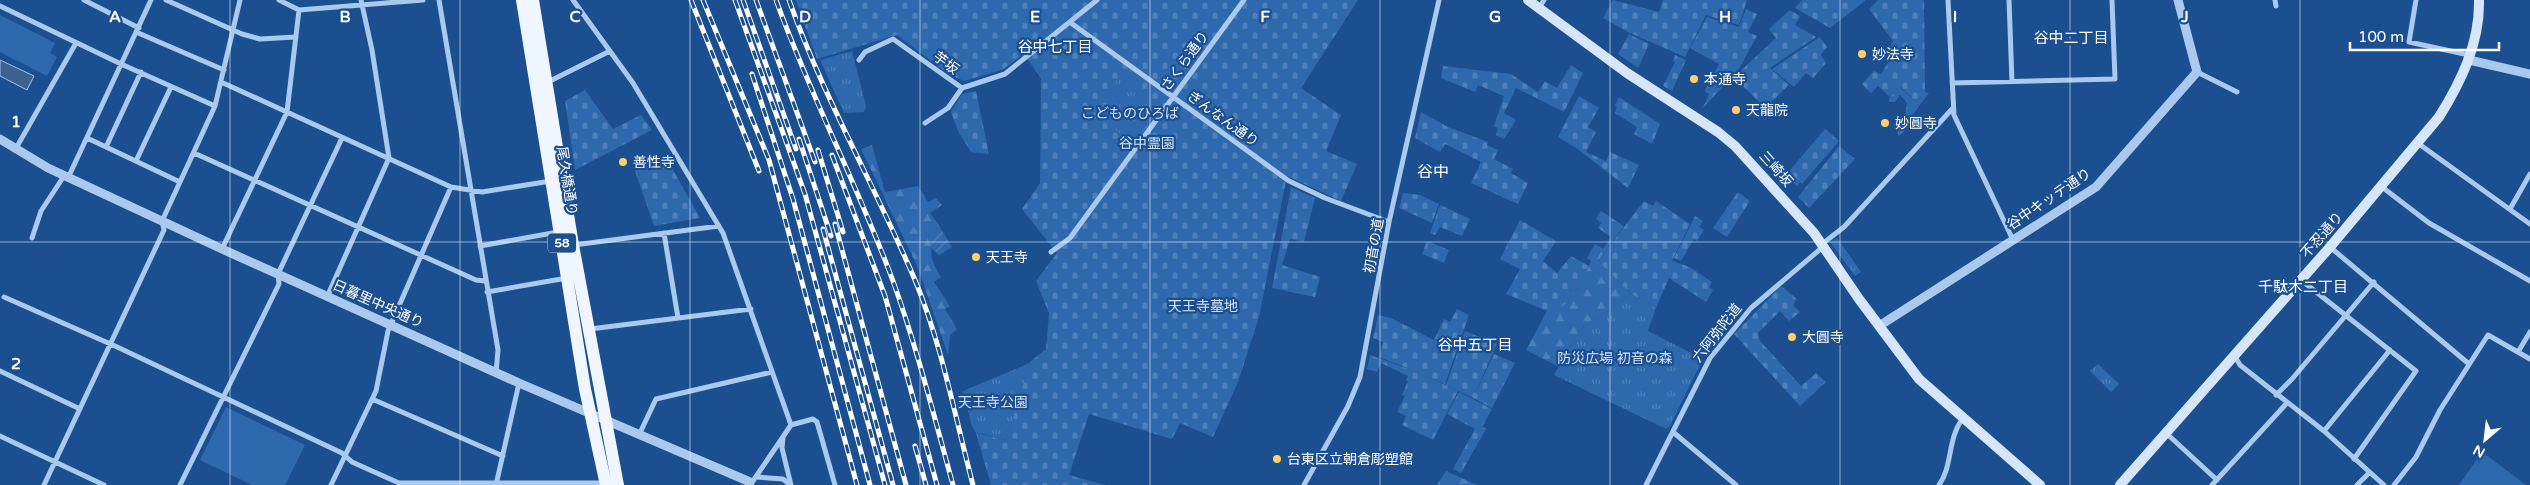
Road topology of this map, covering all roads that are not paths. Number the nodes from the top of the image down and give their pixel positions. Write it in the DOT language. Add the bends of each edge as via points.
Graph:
graph roads {
  1 [pos="84,0"];
  2 [pos="151,0"];
  3 [pos="166,0"];
  4 [pos="240,0"];
  5 [pos="279,0"];
  6 [pos="423,0"];
  7 [pos="439,0"];
  8 [pos="522,0"];
  9 [pos="533,0"];
  10 [pos="573,0"];
  11 [pos="1097,0"];
  12 [pos="1244,0"];
  13 [pos="1439,0"];
  14 [pos="1528,0"];
  15 [pos="1948,0"];
  16 [pos="2009,0"];
  17 [pos="2112,0"];
  18 [pos="2178,0"];
  19 [pos="2416,0"];
  20 [pos="2479,0"];
  21 [pos="363,2"];
  22 [pos="1541,4"];
  23 [pos="0,6"];
  24 [pos="298,10"];
  25 [pos="1071,23"];
  26 [pos="137,30"];
  27 [pos="233,30"];
  28 [pos="296,37"];
  29 [pos="76,43"];
  30 [pos="610,51"];
  31 [pos="2470,57"];
  32 [pos="859,60"];
  33 [pos="121,64"];
  34 [pos="224,70"];
  35 [pos="141,72"];
  36 [pos="2197,72"];
  37 [pos="2530,74"];
  38 [pos="221,82"];
  39 [pos="2012,82"];
  40 [pos="1952,83"];
  41 [pos="541,85"];
  42 [pos="171,87"];
  43 [pos="962,88"];
  44 [pos="2237,92"];
  45 [pos="1173,97"];
  46 [pos="215,106"];
  47 [pos="1953,108"];
  48 [pos="286,112"];
  49 [pos="925,123"];
  50 [pos="87,138"];
  51 [pos="342,138"];
  52 [pos="0,140"];
  53 [pos="2419,144"];
  54 [pos="106,147"];
  55 [pos="15,151"];
  56 [pos="194,153"];
  57 [pos="389,158"];
  58 [pos="136,161"];
  59 [pos="2530,174"];
  60 [pos="66,177"];
  61 [pos="557,180"];
  62 [pos="255,181"];
  63 [pos="180,182"];
  64 [pos="451,187"];
  65 [pos="2382,187"];
  66 [pos="471,192"];
  67 [pos="310,206"];
  68 [pos="2510,210"];
  69 [pos="162,220"];
  70 [pos="1389,222"];
  71 [pos="2530,224"];
  72 [pos="719,226"];
  73 [pos="358,228"];
  74 [pos="560,232"];
  75 [pos="664,233"];
  76 [pos="32,238"];
  77 [pos="2013,240"];
  78 [pos="573,245"];
  79 [pos="1823,245"];
  80 [pos="480,246"];
  81 [pos="2330,247"];
  82 [pos="222,249"];
  83 [pos="1051,252"];
  84 [pos="420,256"];
  85 [pos="278,274"];
  86 [pos="568,278"];
  87 [pos="2301,280"];
  88 [pos="485,281"];
  89 [pos="2530,281"];
  90 [pos="2374,282"];
  91 [pos="488,292"];
  92 [pos="4,297"];
  93 [pos="327,297"];
  94 [pos="751,309"];
  95 [pos="2346,315"];
  96 [pos="678,318"];
  97 [pos="391,325"];
  98 [pos="1879,326"];
  99 [pos="589,330"];
  100 [pos="2530,332"];
  101 [pos="110,344"];
  102 [pos="2390,350"];
  103 [pos="2518,352"];
  104 [pos="2234,355"];
  105 [pos="2530,359"];
  106 [pos="2469,364"];
  107 [pos="0,371"];
  108 [pos="772,372"];
  109 [pos="496,373"];
  110 [pos="519,383"];
  111 [pos="2276,395"];
  112 [pos="223,397"];
  113 [pos="372,399"];
  114 [pos="2286,404"];
  115 [pos="80,409"];
  116 [pos="591,415"];
  117 [pos="1963,418"];
  118 [pos="605,421"];
  119 [pos="791,425"];
  120 [pos="2324,431"];
  121 [pos="1673,432"];
  122 [pos="2166,432"];
  123 [pos="0,436"];
  124 [pos="639,436"];
  125 [pos="782,438"];
  126 [pos="345,456"];
  127 [pos="503,456"];
  128 [pos="2354,459"];
  129 [pos="55,462"];
  130 [pos="2369,472"];
  131 [pos="2217,480"];
  132 [pos="751,482"];
  133 [pos="407,484"];
  134 [pos="610,484"];
  135 [pos="44,485"];
  136 [pos="104,485"];
  137 [pos="180,485"];
  138 [pos="331,485"];
  139 [pos="457,485"];
  140 [pos="496,485"];
  141 [pos="791,485"];
  142 [pos="835,485"];
  143 [pos="1304,485"];
  144 [pos="1646,485"];
  145 [pos="1736,485"];
  146 [pos="1939,485"];
  147 [pos="2040,485"];
  148 [pos="2120,485"];
  149 [pos="2212,485"];
  150 [pos="2356,485"];
  151 [pos="2384,485"];
  152 [pos="2394,485"];
  1 -- 26 [label="street"];
  2 -- 26 [label="street"];
  3 -- 27 [label="street"];
  4 -- 27 [label="street"];
  5 -- 24 [label="street"];
  6 -- 21 [label="street"];
  7 -- 66 [label="street"];
  8 -- 41 [label="main road, 尾久橋通り / 58"];
  9 -- 41 [label="main road, 尾久橋通り / 58"];
  10 -- 30 [label="street"];
  11 -- 25 [label="street, 芋坂"];
  12 -- 45 [label="street, さくら通り"];
  13 -- 70 [label="street, 初音の道"];
  14 -- 22 [label="main road, 三崎坂"];
  15 -- 40 [label="street"];
  16 -- 39 [label="street"];
  17 -- 39 [label="street" via="2115,79"];
  18 -- 36 [label="street"];
  19 -- 31 [label="street" via="2409,42"];
  20 -- 31 [label="main road, 不忍通り" via="2477,29"];
  21 -- 24 [label="street"];
  21 -- 57 [label="street"];
  22 -- 79 [label="main road, 三崎坂" via="1627,73 1725,137 1794,209"];
  23 -- 29 [label="street"];
  24 -- 28 [label="street"];
  25 -- 43 [label="street, 芋坂" via="1005,74"];
  25 -- 45 [label="street, ぎんなん通り"];
  26 -- 33 [label="street"];
  26 -- 34 [label="street"];
  27 -- 28 [label="street" via="260,39"];
  27 -- 34 [label="street"];
  28 -- 48 [label="street"];
  29 -- 33 [label="street"];
  29 -- 55 [label="street"];
  30 -- 41 [label="street"];
  30 -- 72 [label="street" via="633,83"];
  31 -- 37 [label="street"];
  31 -- 53 [label="main road, 不忍通り" via="2450,99"];
  32 -- 43 [label="street, 芋坂" via="865,52 894,39"];
  33 -- 35 [label="street"];
  33 -- 50 [label="street"];
  34 -- 38 [label="street"];
  35 -- 42 [label="street"];
  35 -- 54 [label="street"];
  36 -- 44 [label="street"];
  36 -- 77 [label="street, 谷中キッテ通り" via="2096,186"];
  38 -- 46 [label="street"];
  38 -- 48 [label="street"];
  39 -- 40 [label="street"];
  40 -- 47 [label="street"];
  41 -- 61 [label="main road, 尾久橋通り / 58"];
  42 -- 46 [label="street"];
  42 -- 58 [label="street"];
  43 -- 49 [label="street" via="948,108"];
  45 -- 70 [label="street, ぎんなん通り" via="1289,181"];
  45 -- 83 [label="street, さくら通り" via="1070,238"];
  46 -- 56 [label="street"];
  47 -- 77 [label="street"];
  47 -- 79 [label="street, 六阿弥陀道" via="1851,220"];
  48 -- 51 [label="street"];
  48 -- 62 [label="street"];
  50 -- 54 [label="street"];
  50 -- 60 [label="street"];
  51 -- 57 [label="street"];
  51 -- 67 [label="street"];
  52 -- 55 [label="street, 日暮里中央通り"];
  53 -- 65 [label="main road, 不忍通り"];
  53 -- 68 [label="street"];
  54 -- 58 [label="street"];
  55 -- 60 [label="street, 日暮里中央通り"];
  56 -- 62 [label="street"];
  56 -- 63 [label="street"];
  57 -- 64 [label="street"];
  57 -- 73 [label="street"];
  58 -- 63 [label="street"];
  59 -- 68 [label="street"];
  60 -- 69 [label="street, 日暮里中央通り"];
  60 -- 76 [label="street" via="41,212"];
  61 -- 66 [label="street"];
  61 -- 74 [label="main road, 尾久橋通り / 58"];
  61 -- 78 [label="main road, 尾久橋通り / 58"];
  62 -- 67 [label="street"];
  62 -- 82 [label="street"];
  63 -- 69 [label="street"];
  64 -- 66 [label="street"];
  64 -- 84 [label="street"];
  65 -- 81 [label="main road, 不忍通り"];
  65 -- 89 [label="street" via="2429,223"];
  66 -- 80 [label="street"];
  67 -- 73 [label="street"];
  67 -- 85 [label="street"];
  68 -- 71 [label="street"];
  69 -- 82 [label="street, 日暮里中央通り"];
  69 -- 101 [label="street" via="164,230"];
  70 -- 143 [label="street, 初音の道" via="1360,377 1348,406"];
  72 -- 75 [label="street"];
  72 -- 94 [label="street"];
  73 -- 84 [label="street"];
  73 -- 93 [label="street"];
  74 -- 80 [label="street"];
  74 -- 86 [label="main road, 尾久橋通り / 58"];
  75 -- 78 [label="street"];
  75 -- 96 [label="street"];
  77 -- 98 [label="street, 谷中キッテ通り"];
  78 -- 99 [label="main road, 尾久橋通り / 58"];
  79 -- 98 [label="main road, 三崎坂"];
  79 -- 121 [label="street, 六阿弥陀道" via="1751,308 1710,358"];
  80 -- 88 [label="street"];
  81 -- 87 [label="main road, 不忍通り"];
  81 -- 90 [label="street"];
  82 -- 85 [label="street, 日暮里中央通り"];
  84 -- 88 [label="street"];
  84 -- 97 [label="street"];
  85 -- 93 [label="street, 日暮里中央通り"];
  85 -- 112 [label="street" via="280,284"];
  86 -- 91 [label="street"];
  86 -- 116 [label="main road, 尾久橋通り / 58"];
  87 -- 95 [label="street"];
  87 -- 104 [label="main road, 不忍通り"];
  88 -- 91 [label="street"];
  90 -- 95 [label="street"];
  90 -- 106 [label="street"];
  91 -- 109 [label="street" via="498,350"];
  92 -- 101 [label="street"];
  93 -- 97 [label="street, 日暮里中央通り"];
  94 -- 96 [label="street"];
  94 -- 108 [label="street"];
  95 -- 102 [label="street"];
  95 -- 111 [label="street"];
  96 -- 99 [label="street"];
  97 -- 109 [label="street, 日暮里中央通り"];
  97 -- 113 [label="street"];
  98 -- 117 [label="main road, 三崎坂" via="1919,379"];
  99 -- 118 [label="main road, 尾久橋通り / 58"];
  100 -- 103 [label="street"];
  101 -- 112 [label="street"];
  101 -- 115 [label="street"];
  102 -- 120 [label="street"];
  102 -- 128 [label="street" via="2416,371"];
  103 -- 105 [label="street"];
  103 -- 106 [label="street" via="2488,334"];
  104 -- 111 [label="street" via="2240,365"];
  104 -- 122 [label="main road, 不忍通り"];
  106 -- 152 [label="street" via="2416,457"];
  107 -- 115 [label="street"];
  108 -- 119 [label="street"];
  108 -- 124 [label="street" via="656,399"];
  109 -- 110 [label="street, 日暮里中央通り"];
  110 -- 116 [label="street, 日暮里中央通り"];
  110 -- 127 [label="street"];
  111 -- 114 [label="street"];
  112 -- 126 [label="street"];
  112 -- 137 [label="street"];
  113 -- 126 [label="street"];
  113 -- 127 [label="street"];
  114 -- 120 [label="street"];
  114 -- 131 [label="street"];
  115 -- 129 [label="street"];
  116 -- 118 [label="street, 日暮里中央通り"];
  116 -- 134 [label="main road, 尾久橋通り / 58"];
  117 -- 146 [label="street" via="1952,437"];
  117 -- 147 [label="main road"];
  118 -- 124 [label="street, 日暮里中央通り"];
  118 -- 134 [label="main road, 尾久橋通り / 58"];
  119 -- 125 [label="street"];
  119 -- 142 [label="street" via="808,419 817,422"];
  120 -- 128 [label="street"];
  121 -- 144 [label="street, 六阿弥陀道"];
  121 -- 145 [label="street"];
  122 -- 131 [label="street"];
  122 -- 148 [label="main road, 不忍通り"];
  123 -- 129 [label="street"];
  124 -- 132 [label="street, 日暮里中央通り"];
  125 -- 132 [label="street"];
  125 -- 141 [label="street"];
  126 -- 133 [label="street" via="352,462"];
  126 -- 138 [label="street"];
  127 -- 140 [label="street"];
  128 -- 130 [label="street"];
  129 -- 135 [label="street"];
  129 -- 136 [label="street"];
  130 -- 150 [label="street"];
  130 -- 151 [label="street"];
  131 -- 149 [label="street"];
  132 -- 141 [label="street" via="783,479"];
  133 -- 139 [label="street"];
  134 -- 140 [label="street"];
  139 -- 140 [label="street"];
}
